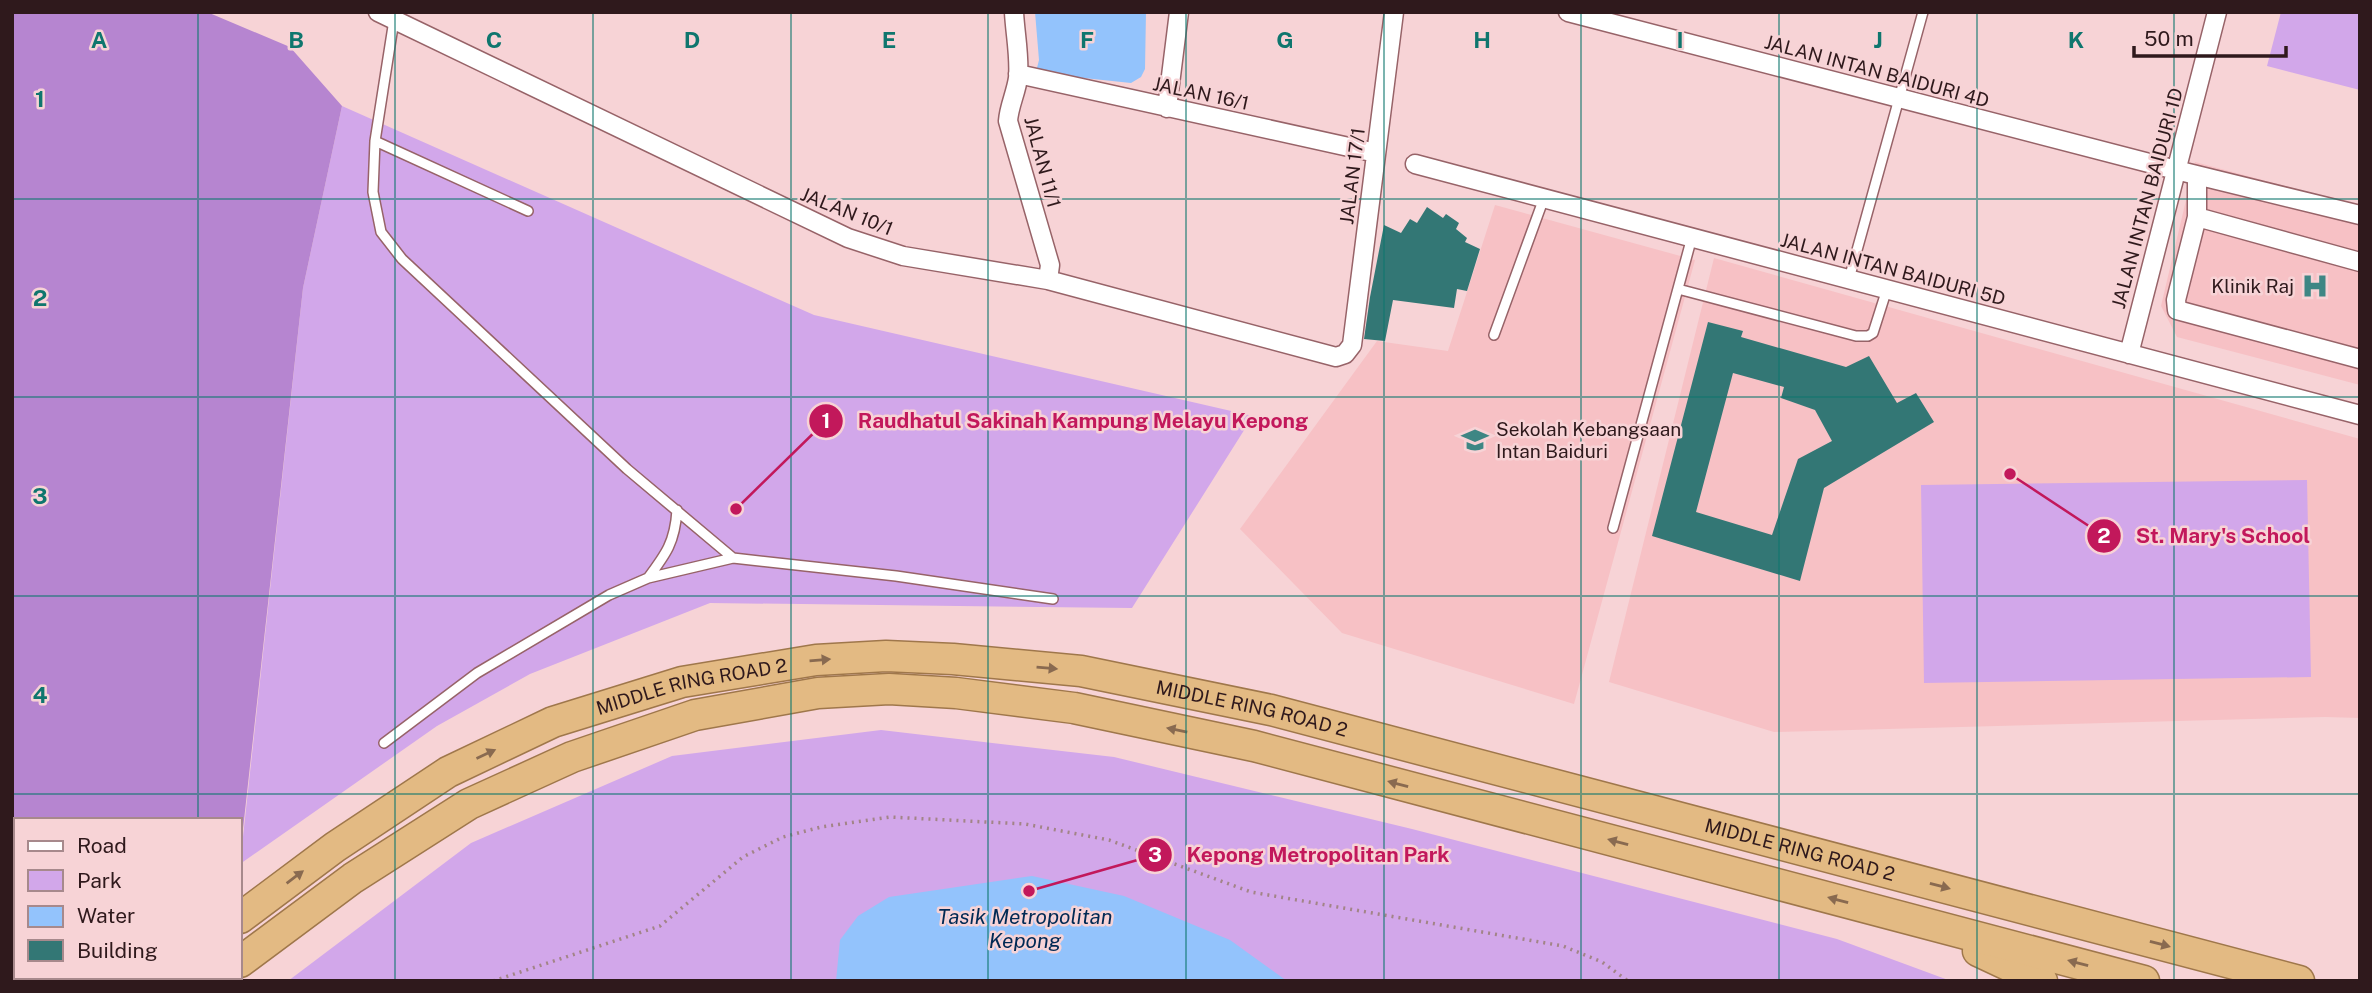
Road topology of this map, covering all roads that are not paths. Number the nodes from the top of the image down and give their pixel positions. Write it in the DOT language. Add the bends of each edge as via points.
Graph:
graph roads {
  1 [pos="1014,12"];
  2 [pos="1179,12"];
  3 [pos="1394,12"];
  4 [pos="1568,12"];
  5 [pos="1923,12"];
  6 [pos="2217,12"];
  7 [pos="390,15"];
  8 [pos="1018,74"];
  9 [pos="1899,98"];
  10 [pos="1167,108"];
  11 [pos="375,141"];
  12 [pos="1376,153"];
  13 [pos="1415,164"];
  14 [pos="2176,170"];
  15 [pos="2197,174"];
  16 [pos="1544,198"];
  17 [pos="528,211"];
  18 [pos="2360,215"];
  19 [pos="2197,217"];
  20 [pos="1692,237"];
  21 [pos="2360,262"];
  22 [pos="1849,279"];
  23 [pos="1048,280"];
  24 [pos="1678,289"];
  25 [pos="1887,289"];
  26 [pos="1494,335"];
  27 [pos="1352,345"];
  28 [pos="2129,354"];
  29 [pos="2360,359"];
  30 [pos="2360,415"];
  31 [pos="677,510"];
  32 [pos="1613,528"];
  33 [pos="733,558"];
  34 [pos="648,578"];
  35 [pos="1053,599"];
  36 [pos="384,743"];
  37 [pos="242,917"];
  38 [pos="1905,917"];
  39 [pos="242,961"];
  40 [pos="2042,981"];
  41 [pos="2144,981"];
  42 [pos="2299,981"];
  1 -- 8 [label="street, JALAN 11/1"];
  2 -- 10 [label="street"];
  3 -- 12 [label="street, JALAN 17/1"];
  4 -- 9 [label="street, JALAN INTAN BAIDURI 4D"];
  5 -- 9 [label="lane"];
  6 -- 14 [label="street, JALAN INTAN BAIDURI 1D"];
  7 -- 11 [label="lane"];
  7 -- 23 [label="street, JALAN 10/1" via="848,238 903,256"];
  8 -- 10 [label="street, JALAN 16/1"];
  8 -- 23 [label="street, JALAN 11/1" via="1008,121 1050,265"];
  9 -- 14 [label="street, JALAN INTAN BAIDURI 4D"];
  9 -- 22 [label="lane"];
  10 -- 12 [label="street, JALAN 16/1"];
  11 -- 17 [label="lane"];
  11 -- 31 [label="lane" via="373,192 381,232 402,259"];
  12 -- 27 [label="street, JALAN 17/1"];
  13 -- 16 [label="street, JALAN INTAN BAIDURI 5D"];
  14 -- 15 [label="street, JALAN INTAN BAIDURI 4D"];
  14 -- 28 [label="street, JALAN INTAN BAIDURI 1D"];
  15 -- 18 [label="street, JALAN INTAN BAIDURI 4D"];
  15 -- 19 [label="street"];
  16 -- 20 [label="street, JALAN INTAN BAIDURI 5D"];
  16 -- 26 [label="lane"];
  19 -- 21 [label="street"];
  19 -- 29 [label="street" via="2177,310"];
  20 -- 22 [label="street, JALAN INTAN BAIDURI 5D"];
  20 -- 24 [label="lane"];
  22 -- 25 [label="street, JALAN INTAN BAIDURI 5D"];
  23 -- 27 [label="street, JALAN 10/1" via="1336,357"];
  24 -- 25 [label="lane" via="1856,336 1873,332"];
  24 -- 32 [label="lane"];
  25 -- 28 [label="street, JALAN INTAN BAIDURI 5D"];
  28 -- 30 [label="street, JALAN INTAN BAIDURI 5D"];
  31 -- 33 [label="lane"];
  31 -- 34 [label="lane" via="676,531 668,551"];
  33 -- 34 [label="lane"];
  33 -- 35 [label="lane"];
  34 -- 36 [label="lane" via="610,595 477,673"];
  37 -- 42 [label="highway, MIDDLE RING ROAD 2, one-way" via="448,772 553,722 682,682 816,660 886,656 1081,671 1271,710"];
  38 -- 39 [label="highway, MIDDLE RING ROAD 2, one-way" via="1254,746 1074,708 889,689 818,693 695,715 572,757 469,804 353,878"];
  38 -- 40 [label="highway"];
  41 -- 38 [label="highway, MIDDLE RING ROAD 2, one-way"];
}
